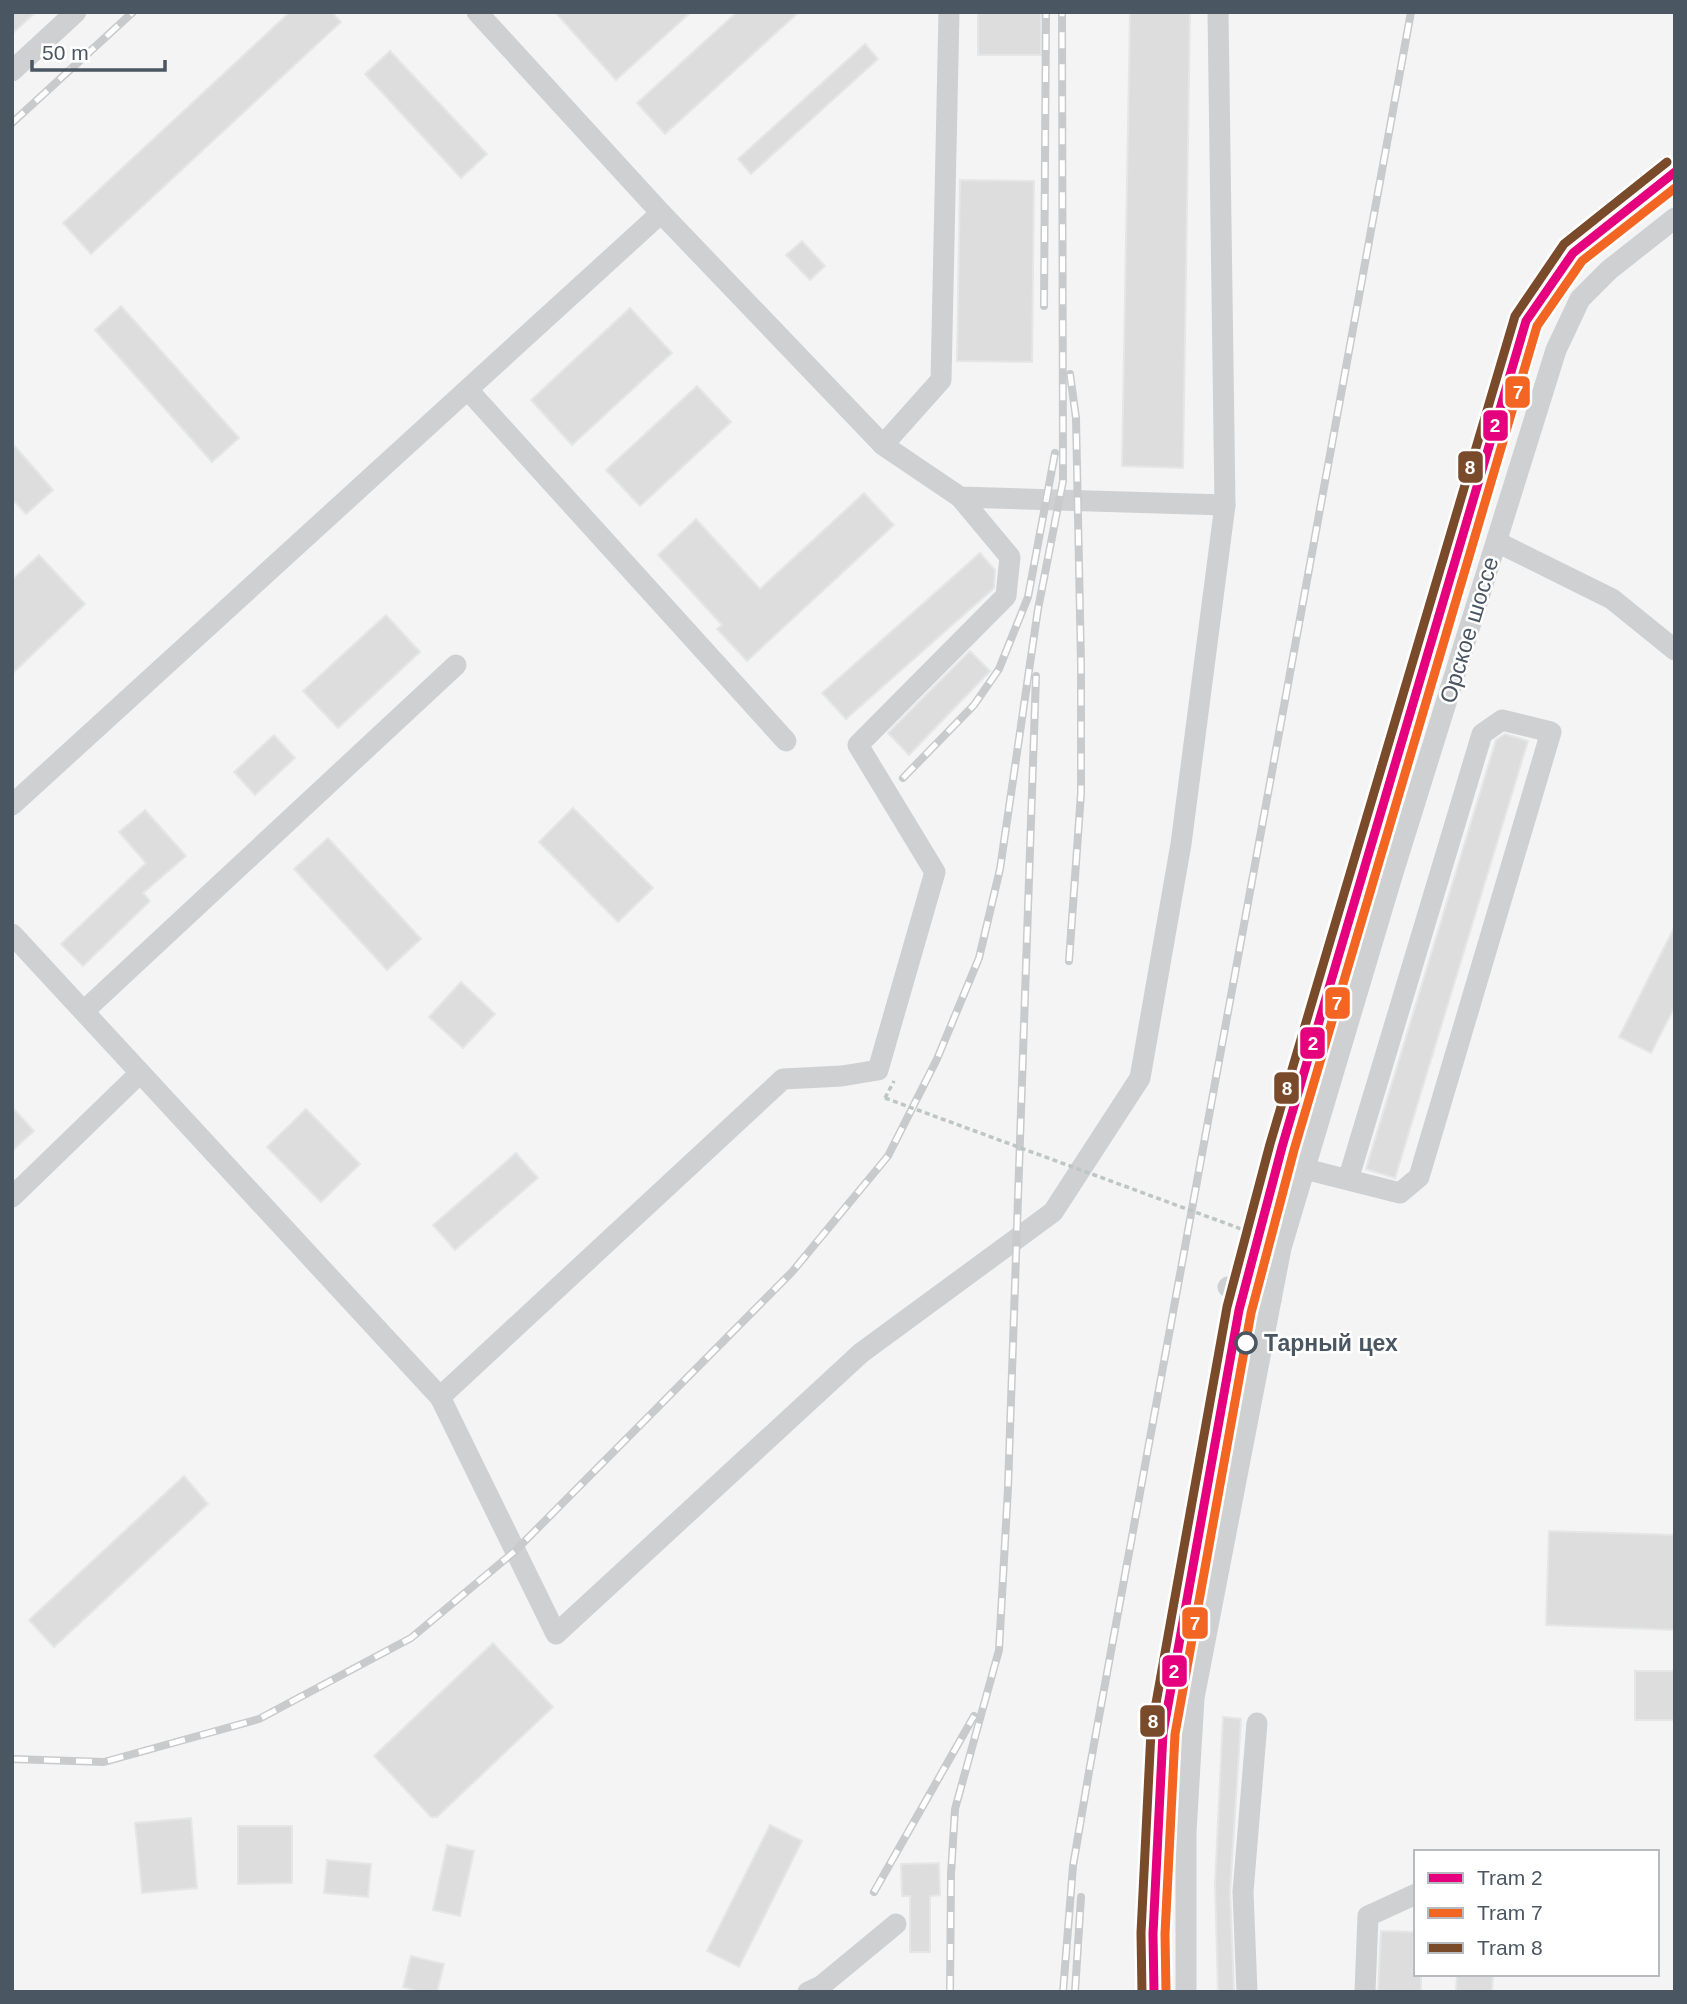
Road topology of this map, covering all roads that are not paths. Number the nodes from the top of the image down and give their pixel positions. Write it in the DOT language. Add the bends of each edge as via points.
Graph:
graph roads {
  1 [pos="76,12"];
  2 [pos="477,12"];
  3 [pos="949,12"];
  4 [pos="1219,12"];
  5 [pos="12,71"];
  6 [pos="661,213"];
  7 [pos="1675,218"];
  8 [pos="468,390"];
  9 [pos="883,445"];
  10 [pos="960,497"];
  11 [pos="1225,505"];
  12 [pos="1497,542"];
  13 [pos="1675,650"];
  14 [pos="456,665"];
  15 [pos="786,741"];
  16 [pos="12,805"];
  17 [pos="12,934"];
  18 [pos="84,1011"];
  19 [pos="141,1073"];
  20 [pos="1305,1169"];
  21 [pos="1348,1180"];
  22 [pos="12,1197"];
  23 [pos="1227,1287"];
  24 [pos="1271,1300"];
  25 [pos="440,1397"];
  26 [pos="1257,1723"];
  27 [pos="1414,1895"];
  28 [pos="896,1924"];
  29 [pos="808,1992"];
  30 [pos="1186,1992"];
  31 [pos="1247,1992"];
  32 [pos="1365,1992"];
  1 -- 5 [label="street"];
  2 -- 6 [label="street"];
  3 -- 9 [label="street" via="941,380"];
  4 -- 11 [label="street"];
  6 -- 8 [label="street"];
  6 -- 9 [label="street"];
  7 -- 12 [label="street, Орское шоссе" via="1580,299 1556,350"];
  8 -- 15 [label="street"];
  8 -- 16 [label="street"];
  9 -- 10 [label="street"];
  10 -- 11 [label="street"];
  10 -- 25 [label="street" via="1010,557 1006,596 858,745 935,872 878,1070 783,1079"];
  11 -- 25 [label="street" via="1181,844 1140,1078 1053,1212 861,1353 556,1634"];
  12 -- 13 [label="street" via="1612,600"];
  12 -- 20 [label="street, Орское шоссе"];
  14 -- 18 [label="street"];
  17 -- 18 [label="street"];
  18 -- 19 [label="street"];
  19 -- 22 [label="street"];
  19 -- 25 [label="street"];
  20 -- 21 [label="street"];
  20 -- 24 [label="street, Орское шоссе"];
  21 -- 21 [label="street" via="1400,1194 1419,1177 1551,732 1502,720 1482,734"];
  23 -- 24 [label="street"];
  24 -- 30 [label="street, Орское шоссе" via="1194,1698 1186,1832"];
  26 -- 31 [label="street" via="1243,1892"];
  27 -- 32 [label="street" via="1368,1916"];
  28 -- 29 [label="street"];
}
